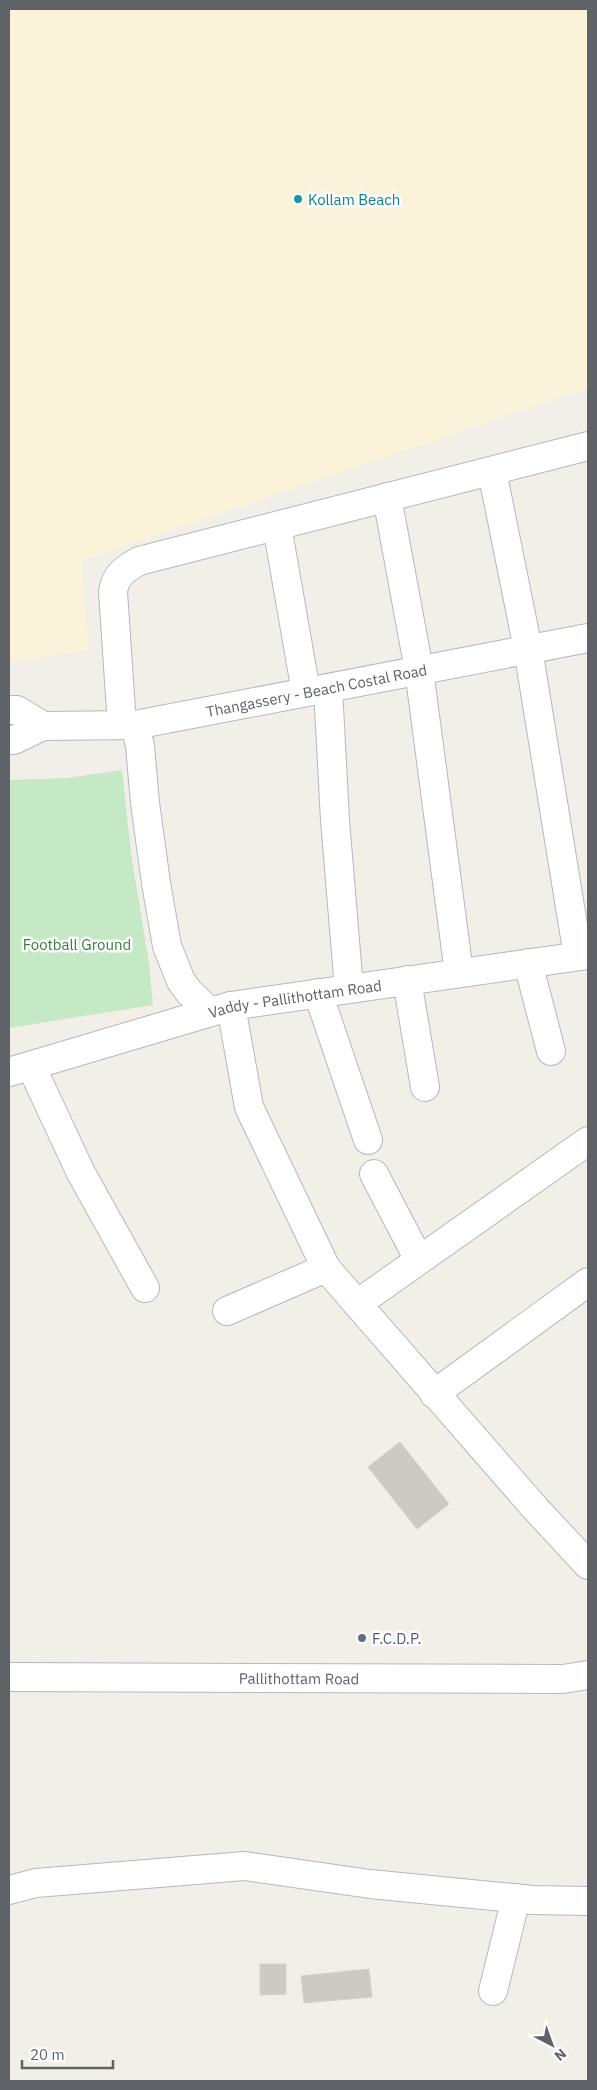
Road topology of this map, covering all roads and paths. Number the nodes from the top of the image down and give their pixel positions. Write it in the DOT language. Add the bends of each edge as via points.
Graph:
graph roads {
  1 [pos="588,446"];
  2 [pos="492,470"];
  3 [pos="388,497"];
  4 [pos="277,526"];
  5 [pos="588,638"];
  6 [pos="528,649"];
  7 [pos="419,670"];
  8 [pos="317,690"];
  9 [pos="9,710"];
  10 [pos="129,725"];
  11 [pos="43,726"];
  12 [pos="9,740"];
  13 [pos="583,955"];
  14 [pos="528,963"];
  15 [pos="459,973"];
  16 [pos="407,980"];
  17 [pos="349,989"];
  18 [pos="318,993"];
  19 [pos="220,1009"];
  20 [pos="551,1051"];
  21 [pos="20,1069"];
  22 [pos="424,1087"];
  23 [pos="368,1140"];
  24 [pos="588,1141"];
  25 [pos="374,1174"];
  26 [pos="419,1260"];
  27 [pos="326,1268"];
  28 [pos="588,1282"];
  29 [pos="145,1288"];
  30 [pos="357,1304"];
  31 [pos="227,1311"];
  32 [pos="434,1394"];
  33 [pos="588,1565"];
  34 [pos="588,1675"];
  35 [pos="9,1677"];
  36 [pos="9,1890"];
  37 [pos="516,1898"];
  38 [pos="588,1901"];
  39 [pos="493,1991"];
  1 -- 2 [label="street"];
  2 -- 3 [label="street"];
  2 -- 6 [label="street"];
  3 -- 4 [label="street"];
  3 -- 7 [label="street"];
  4 -- 8 [label="street"];
  4 -- 10 [label="street" via="139,561 122,571 114,581"];
  5 -- 6 [label="street, Thangassery - Beach Costal Road"];
  6 -- 7 [label="street, Thangassery - Beach Costal Road"];
  6 -- 13 [label="street"];
  7 -- 8 [label="street, Thangassery - Beach Costal Road"];
  7 -- 15 [label="street"];
  8 -- 10 [label="street, Thangassery - Beach Costal Road"];
  8 -- 17 [label="street" via="335,820"];
  9 -- 11 [label="street" via="17,710"];
  10 -- 11 [label="street, Thangassery - Beach Costal Road"];
  10 -- 19 [label="street" via="140,746 145,803 167,946 189,992"];
  11 -- 12 [label="street, Thangassery - Beach Costal Road"];
  13 -- 14 [label="street, Vaddy - Pallithottam Road"];
  14 -- 15 [label="street, Vaddy - Pallithottam Road"];
  14 -- 20 [label="street"];
  15 -- 16 [label="street, Vaddy - Pallithottam Road"];
  16 -- 17 [label="street, Vaddy - Pallithottam Road"];
  16 -- 22 [label="street"];
  17 -- 18 [label="street, Vaddy - Pallithottam Road"];
  18 -- 19 [label="street, Vaddy - Pallithottam Road"];
  18 -- 23 [label="street"];
  19 -- 21 [label="street, Vaddy - Pallithottam Road"];
  19 -- 27 [label="street" via="249,1107"];
  21 -- 29 [label="street"];
  24 -- 26 [label="street"];
  25 -- 26 [label="street"];
  26 -- 30 [label="street"];
  27 -- 30 [label="street"];
  27 -- 31 [label="street"];
  28 -- 32 [label="street"];
  30 -- 32 [label="street"];
  32 -- 33 [label="street"];
  34 -- 35 [label="street, Pallithottam Road" via="563,1679"];
  36 -- 37 [label="street" via="36,1882 244,1866 370,1884"];
  37 -- 38 [label="street"];
  37 -- 39 [label="street"];
}
